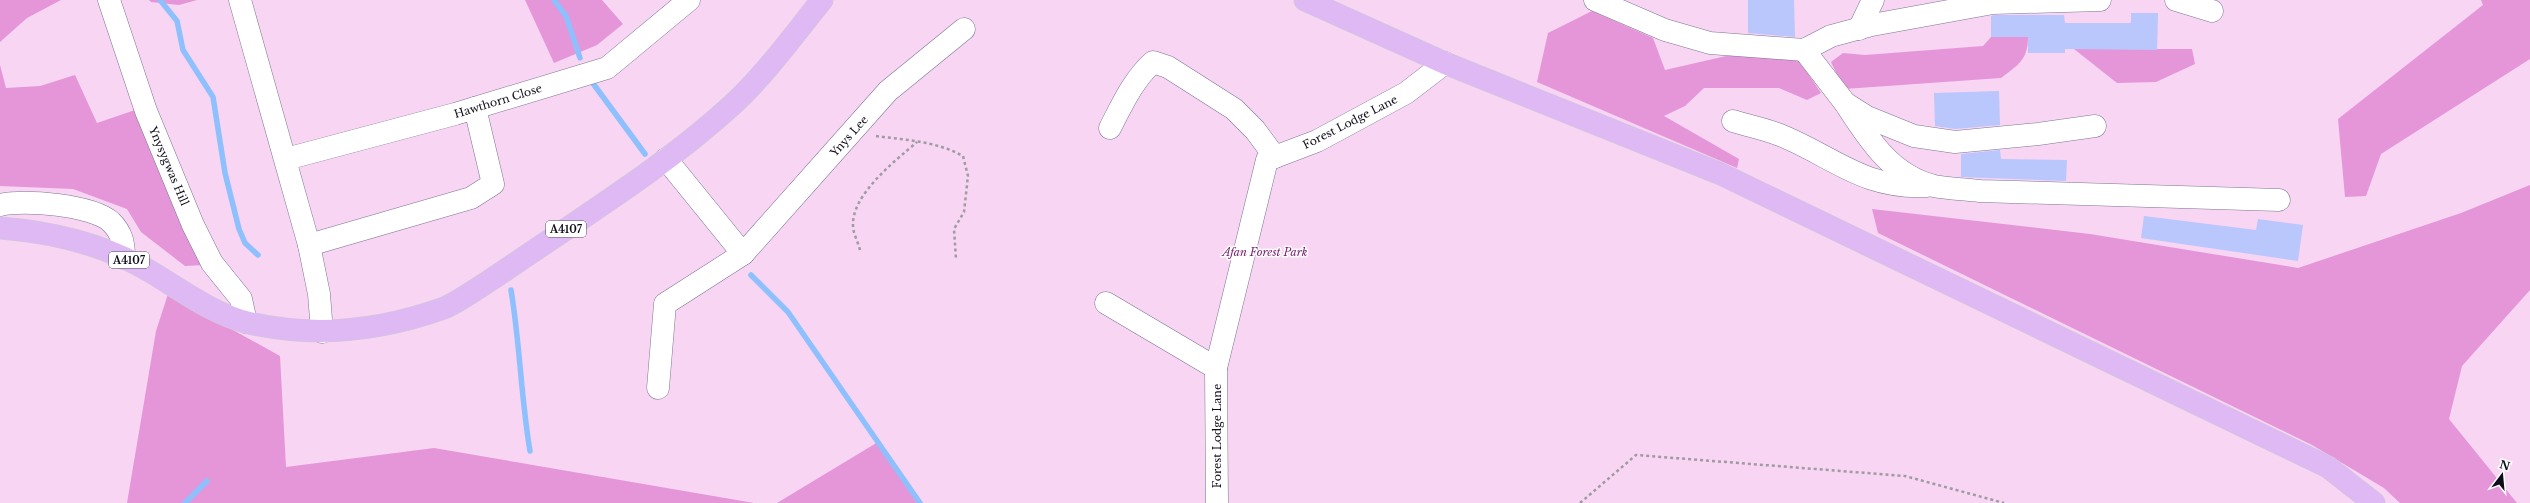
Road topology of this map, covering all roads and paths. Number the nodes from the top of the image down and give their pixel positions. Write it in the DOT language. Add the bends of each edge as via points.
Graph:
graph roads {
  1 [pos="109,0"];
  2 [pos="240,0"];
  3 [pos="689,0"];
  4 [pos="822,0"];
  5 [pos="1305,0"];
  6 [pos="1595,0"];
  7 [pos="1873,0"];
  8 [pos="2100,0"];
  9 [pos="2176,0"];
  10 [pos="2212,11"];
  11 [pos="964,29"];
  12 [pos="1859,29"];
  13 [pos="1804,50"];
  14 [pos="1445,62"];
  15 [pos="1845,103"];
  16 [pos="475,108"];
  17 [pos="1733,121"];
  18 [pos="2095,126"];
  19 [pos="1110,128"];
  20 [pos="851,133"];
  21 [pos="918,141"];
  22 [pos="1276,157"];
  23 [pos="666,158"];
  24 [pos="286,159"];
  25 [pos="1933,186"];
  26 [pos="2279,200"];
  27 [pos="0,206"];
  28 [pos="0,228"];
  29 [pos="309,245"];
  30 [pos="860,250"];
  31 [pos="743,254"];
  32 [pos="124,258"];
  33 [pos="956,259"];
  34 [pos="1106,303"];
  35 [pos="246,322"];
  36 [pos="322,332"];
  37 [pos="1216,368"];
  38 [pos="658,388"];
  39 [pos="1217,503"];
  40 [pos="1580,503"];
  41 [pos="2004,503"];
  42 [pos="2374,503"];
  1 -- 35 [label="street, Ynysygwas Hill" via="146,111 193,225 212,262 241,299"];
  2 -- 24 [label="street"];
  3 -- 16 [label="street, Hawthorn Close" via="607,68"];
  4 -- 23 [label="main road, A4107" via="763,73 732,105"];
  5 -- 14 [label="main road"];
  6 -- 13 [label="street" via="1665,30 1710,43"];
  7 -- 12 [label="street"];
  8 -- 12 [label="street" via="1993,3"];
  9 -- 10 [label="street"];
  11 -- 20 [label="street, Ynys Lee" via="888,91"];
  12 -- 13 [label="street" via="1831,36"];
  13 -- 15 [label="street"];
  14 -- 22 [label="street, Forest Lodge Lane" via="1406,93 1317,141"];
  14 -- 42 [label="main road" via="1721,174 2328,467"];
  15 -- 18 [label="street" via="1867,116 1914,136 1955,142"];
  15 -- 25 [label="street" via="1873,145 1897,169"];
  16 -- 24 [label="street, Hawthorn Close"];
  16 -- 29 [label="street" via="493,184 471,198"];
  17 -- 25 [label="street" via="1781,136 1862,177 1902,187"];
  19 -- 22 [label="street" via="1128,92 1153,62 1168,67 1234,109"];
  20 -- 21 [label="path"];
  20 -- 31 [label="street, Ynys Lee"];
  21 -- 30 [label="path" via="864,194 854,208 852,227"];
  21 -- 33 [label="path" via="949,149 963,156 968,176 964,212 954,229"];
  22 -- 37 [label="street, Forest Lodge Lane" via="1267,160"];
  23 -- 31 [label="street"];
  23 -- 36 [label="main road, A4107" via="489,282 446,307 364,328"];
  24 -- 29 [label="street"];
  25 -- 26 [label="street" via="1980,191"];
  27 -- 32 [label="street" via="36,202 94,214 109,220 124,241"];
  28 -- 32 [label="main road, A4107" via="64,237"];
  29 -- 36 [label="street" via="318,288"];
  31 -- 38 [label="street, Ynys Lee" via="665,304"];
  32 -- 35 [label="main road, A4107" via="215,310"];
  34 -- 37 [label="street, Forest Lodge Lane"];
  35 -- 36 [label="main road, A4107" via="279,329"];
  37 -- 39 [label="street, Forest Lodge Lane"];
  40 -- 41 [label="path" via="1636,455 1905,476"];
}
